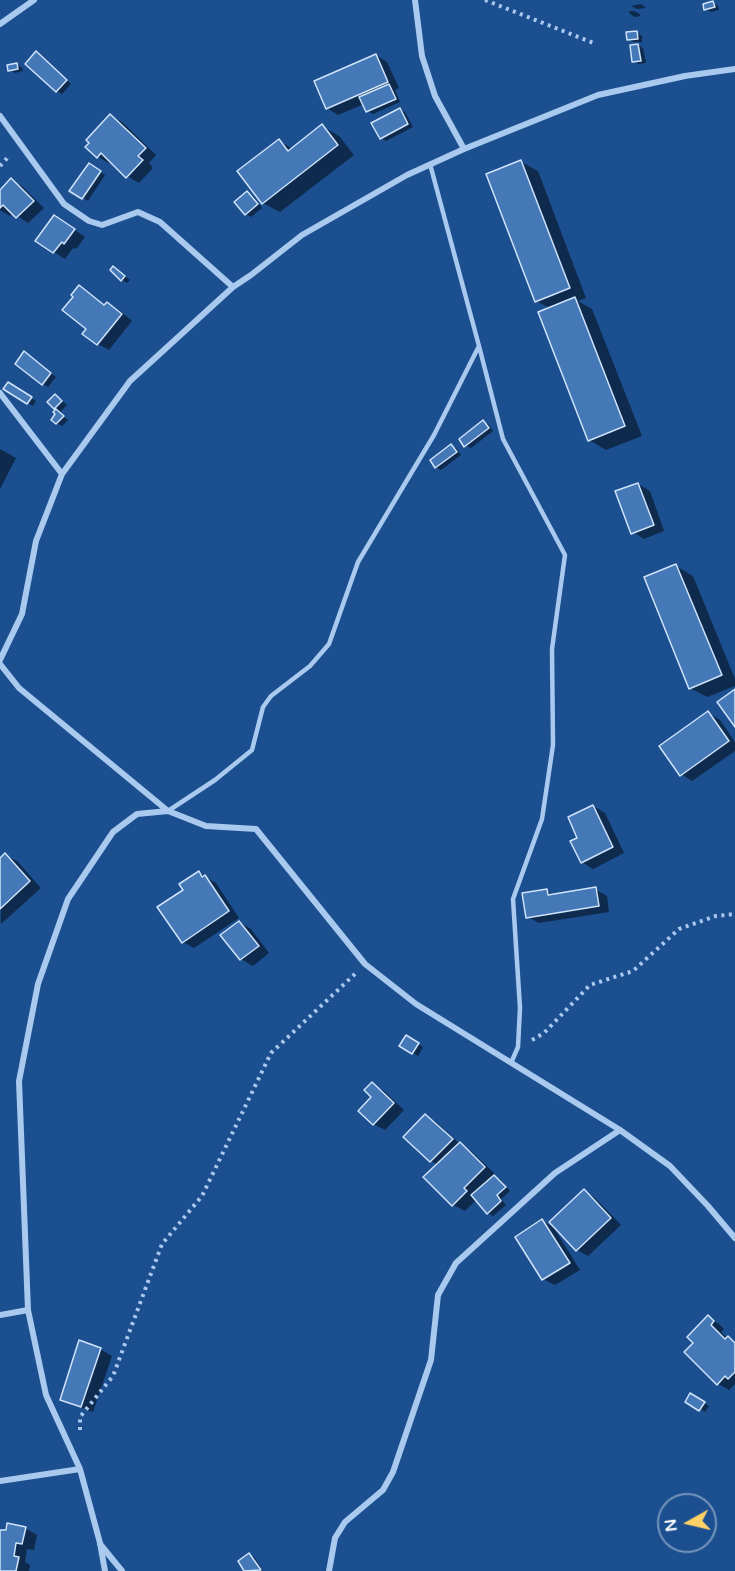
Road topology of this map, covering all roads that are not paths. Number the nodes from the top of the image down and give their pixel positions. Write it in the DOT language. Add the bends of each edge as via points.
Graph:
graph roads {
  1 [pos="34,0"];
  2 [pos="415,0"];
  3 [pos="0,24"];
  4 [pos="735,69"];
  5 [pos="0,116"];
  6 [pos="464,149"];
  7 [pos="430,164"];
  8 [pos="233,287"];
  9 [pos="479,346"];
  10 [pos="0,393"];
  11 [pos="63,474"];
  12 [pos="0,662"];
  13 [pos="168,811"];
  14 [pos="511,1063"];
  15 [pos="620,1130"];
  16 [pos="735,1238"];
  17 [pos="28,1310"];
  18 [pos="0,1315"];
  19 [pos="80,1469"];
  20 [pos="0,1481"];
  21 [pos="100,1543"];
  22 [pos="105,1571"];
  23 [pos="122,1571"];
  24 [pos="329,1571"];
  1 -- 3 [label="street"];
  2 -- 6 [label="street" via="425,66 435,96"];
  4 -- 6 [label="street" via="598,95"];
  5 -- 8 [label="street" via="64,204 102,225 138,212 160,222"];
  6 -- 7 [label="street"];
  7 -- 8 [label="street" via="302,235"];
  7 -- 9 [label="lane"];
  8 -- 11 [label="street" via="130,381"];
  9 -- 13 [label="lane" via="434,435 358,562 329,644 263,707 252,750"];
  9 -- 14 [label="lane" via="502,439 565,555 552,649 554,745 542,819 513,899 520,1008 518,1047"];
  10 -- 11 [label="street"];
  11 -- 12 [label="street" via="36,541 22,614"];
  12 -- 13 [label="street" via="19,688"];
  13 -- 14 [label="street" via="206,826 256,829 365,964 416,1004"];
  13 -- 17 [label="street" via="137,814 113,832 68,899 38,984 19,1081"];
  14 -- 15 [label="street"];
  15 -- 16 [label="street" via="670,1166"];
  15 -- 24 [label="street" via="555,1173 456,1263 438,1295 431,1359 393,1473 383,1490 345,1522 335,1538"];
  17 -- 18 [label="street"];
  17 -- 19 [label="street" via="46,1395"];
  19 -- 20 [label="street"];
  19 -- 21 [label="street"];
  21 -- 22 [label="street"];
  21 -- 23 [label="street"];
}
